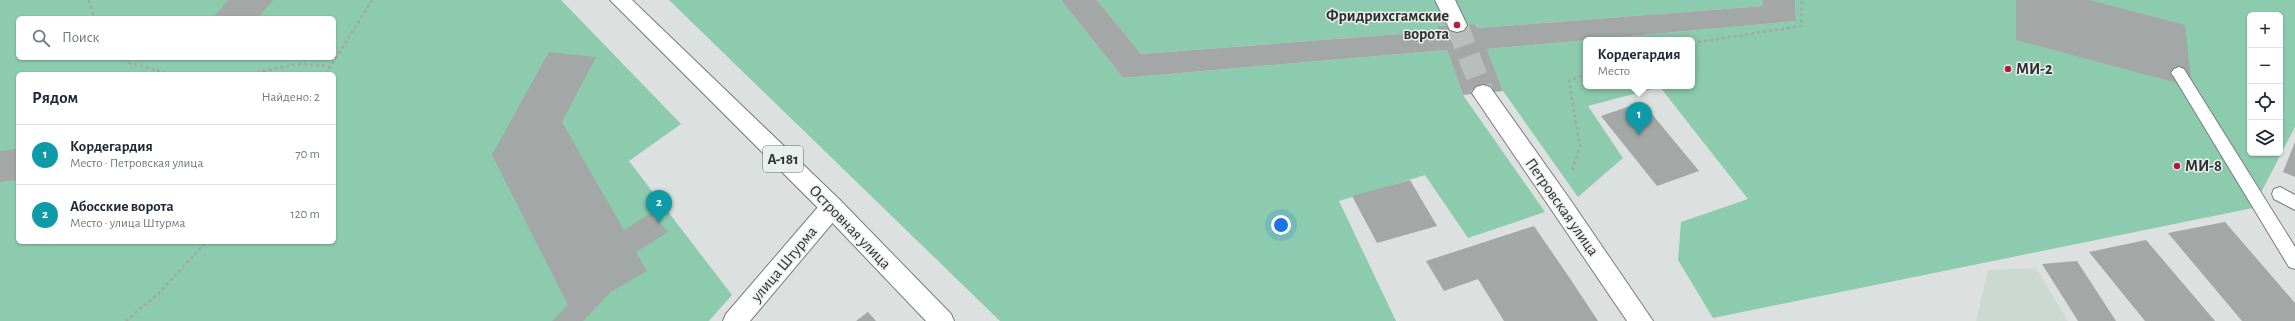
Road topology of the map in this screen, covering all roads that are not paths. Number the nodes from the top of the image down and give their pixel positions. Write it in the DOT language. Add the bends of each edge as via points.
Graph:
graph roads {
  1 [pos="620,0"];
  2 [pos="1445,0"];
  3 [pos="1457,25"];
  4 [pos="2179,74"];
  5 [pos="1483,93"];
  6 [pos="2280,194"];
  7 [pos="2295,203"];
  8 [pos="832,208"];
  9 [pos="2295,262"];
  10 [pos="735,321"];
  11 [pos="942,321"];
  12 [pos="1641,321"];
  1 -- 8 [label="main road, Островная улица / А-181"];
  2 -- 3 [label="main road"];
  4 -- 9 [label="lane"];
  5 -- 12 [label="main road, Петровская улица"];
  6 -- 7 [label="lane"];
  8 -- 10 [label="main road, улица Штурма"];
  8 -- 11 [label="main road, Островная улица / А-181"];
}
